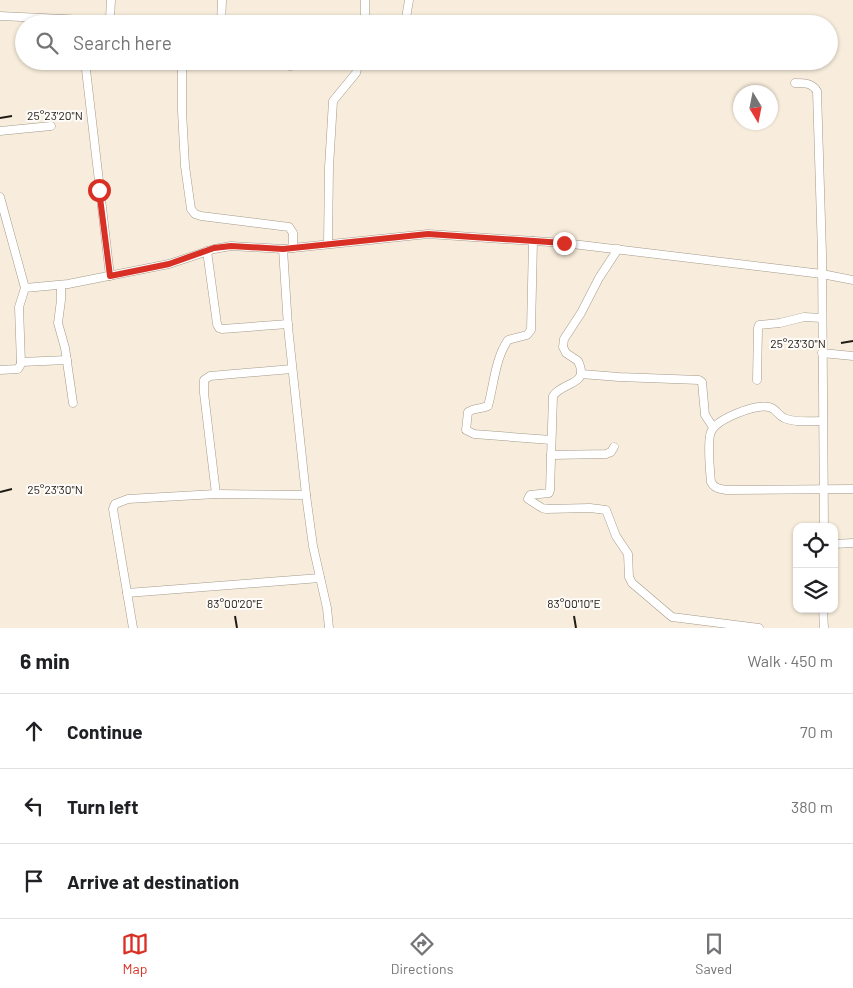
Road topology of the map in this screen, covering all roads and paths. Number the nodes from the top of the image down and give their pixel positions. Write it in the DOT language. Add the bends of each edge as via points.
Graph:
graph roads {
  1 [pos="111,0"];
  2 [pos="222,0"];
  3 [pos="365,0"];
  4 [pos="408,0"];
  5 [pos="111,15"];
  6 [pos="221,15"];
  7 [pos="365,15"];
  8 [pos="406,15"];
  9 [pos="0,16"];
  10 [pos="15,17"];
  11 [pos="86,70"];
  12 [pos="182,70"];
  13 [pos="357,70"];
  14 [pos="795,83"];
  15 [pos="51,126"];
  16 [pos="0,131"];
  17 [pos="0,197"];
  18 [pos="533,241"];
  19 [pos="328,244"];
  20 [pos="293,248"];
  21 [pos="283,249"];
  22 [pos="618,250"];
  23 [pos="207,251"];
  24 [pos="822,274"];
  25 [pos="110,276"];
  26 [pos="853,280"];
  27 [pos="61,284"];
  28 [pos="25,288"];
  29 [pos="822,318"];
  30 [pos="288,324"];
  31 [pos="822,353"];
  32 [pos="853,356"];
  33 [pos="67,360"];
  34 [pos="21,362"];
  35 [pos="292,369"];
  36 [pos="0,370"];
  37 [pos="581,374"];
  38 [pos="757,380"];
  39 [pos="73,403"];
  40 [pos="822,421"];
  41 [pos="713,427"];
  42 [pos="551,440"];
  43 [pos="614,447"];
  44 [pos="551,454"];
  45 [pos="853,489"];
  46 [pos="824,490"];
  47 [pos="216,494"];
  48 [pos="306,495"];
  49 [pos="824,523"];
  50 [pos="853,543"];
  51 [pos="838,544"];
  52 [pos="320,578"];
  53 [pos="127,593"];
  54 [pos="823,613"];
  55 [pos="133,628"];
  56 [pos="329,628"];
  57 [pos="759,628"];
  58 [pos="824,628"];
  1 -- 5 [label="street"];
  2 -- 6 [label="street"];
  3 -- 7 [label="street"];
  4 -- 8 [label="street"];
  9 -- 10 [label="street"];
  11 -- 25 [label="street"];
  12 -- 20 [label="street" via="184,148 191,209 201,216 289,227 293,233"];
  13 -- 19 [label="street" via="333,101"];
  14 -- 24 [label="street" via="808,84 817,91"];
  15 -- 16 [label="street"];
  17 -- 28 [label="street"];
  18 -- 19 [label="street" via="428,234"];
  18 -- 22 [label="street"];
  18 -- 42 [label="street" via="532,330 526,336 508,340 504,345 488,406 468,412 466,430 474,434"];
  19 -- 20 [label="street"];
  20 -- 21 [label="street"];
  21 -- 23 [label="street" via="231,246"];
  21 -- 30 [label="street"];
  22 -- 24 [label="street"];
  22 -- 37 [label="street" via="564,339 563,347 578,361"];
  23 -- 25 [label="street" via="169,264"];
  23 -- 30 [label="street" via="219,328"];
  24 -- 26 [label="street"];
  24 -- 29 [label="street"];
  25 -- 27 [label="street"];
  27 -- 28 [label="street"];
  27 -- 33 [label="street" via="59,327"];
  28 -- 34 [label="street" via="19,308"];
  29 -- 31 [label="street"];
  29 -- 38 [label="street" via="804,317 759,325"];
  30 -- 35 [label="street"];
  31 -- 32 [label="street"];
  31 -- 40 [label="street"];
  33 -- 34 [label="street"];
  33 -- 39 [label="street"];
  34 -- 36 [label="street" via="18,369"];
  35 -- 47 [label="street" via="210,376 204,380"];
  35 -- 48 [label="street"];
  37 -- 41 [label="street" via="700,380 705,415"];
  37 -- 42 [label="street" via="580,378 553,396"];
  40 -- 41 [label="street" via="789,419 767,406 740,412"];
  40 -- 46 [label="street"];
  41 -- 46 [label="street" via="710,436 711,482 714,487 727,490"];
  42 -- 44 [label="street"];
  43 -- 44 [label="street" via="606,454"];
  44 -- 57 [label="street" via="550,490 544,494 530,494 528,499 546,509 606,510 616,536 628,554 632,583 672,617"];
  45 -- 46 [label="street"];
  46 -- 49 [label="street"];
  47 -- 48 [label="street"];
  47 -- 53 [label="street" via="128,499 115,504"];
  48 -- 52 [label="street"];
  50 -- 51 [label="street"];
  52 -- 53 [label="street"];
  52 -- 56 [label="street"];
  53 -- 55 [label="street"];
  54 -- 58 [label="street"];
}
